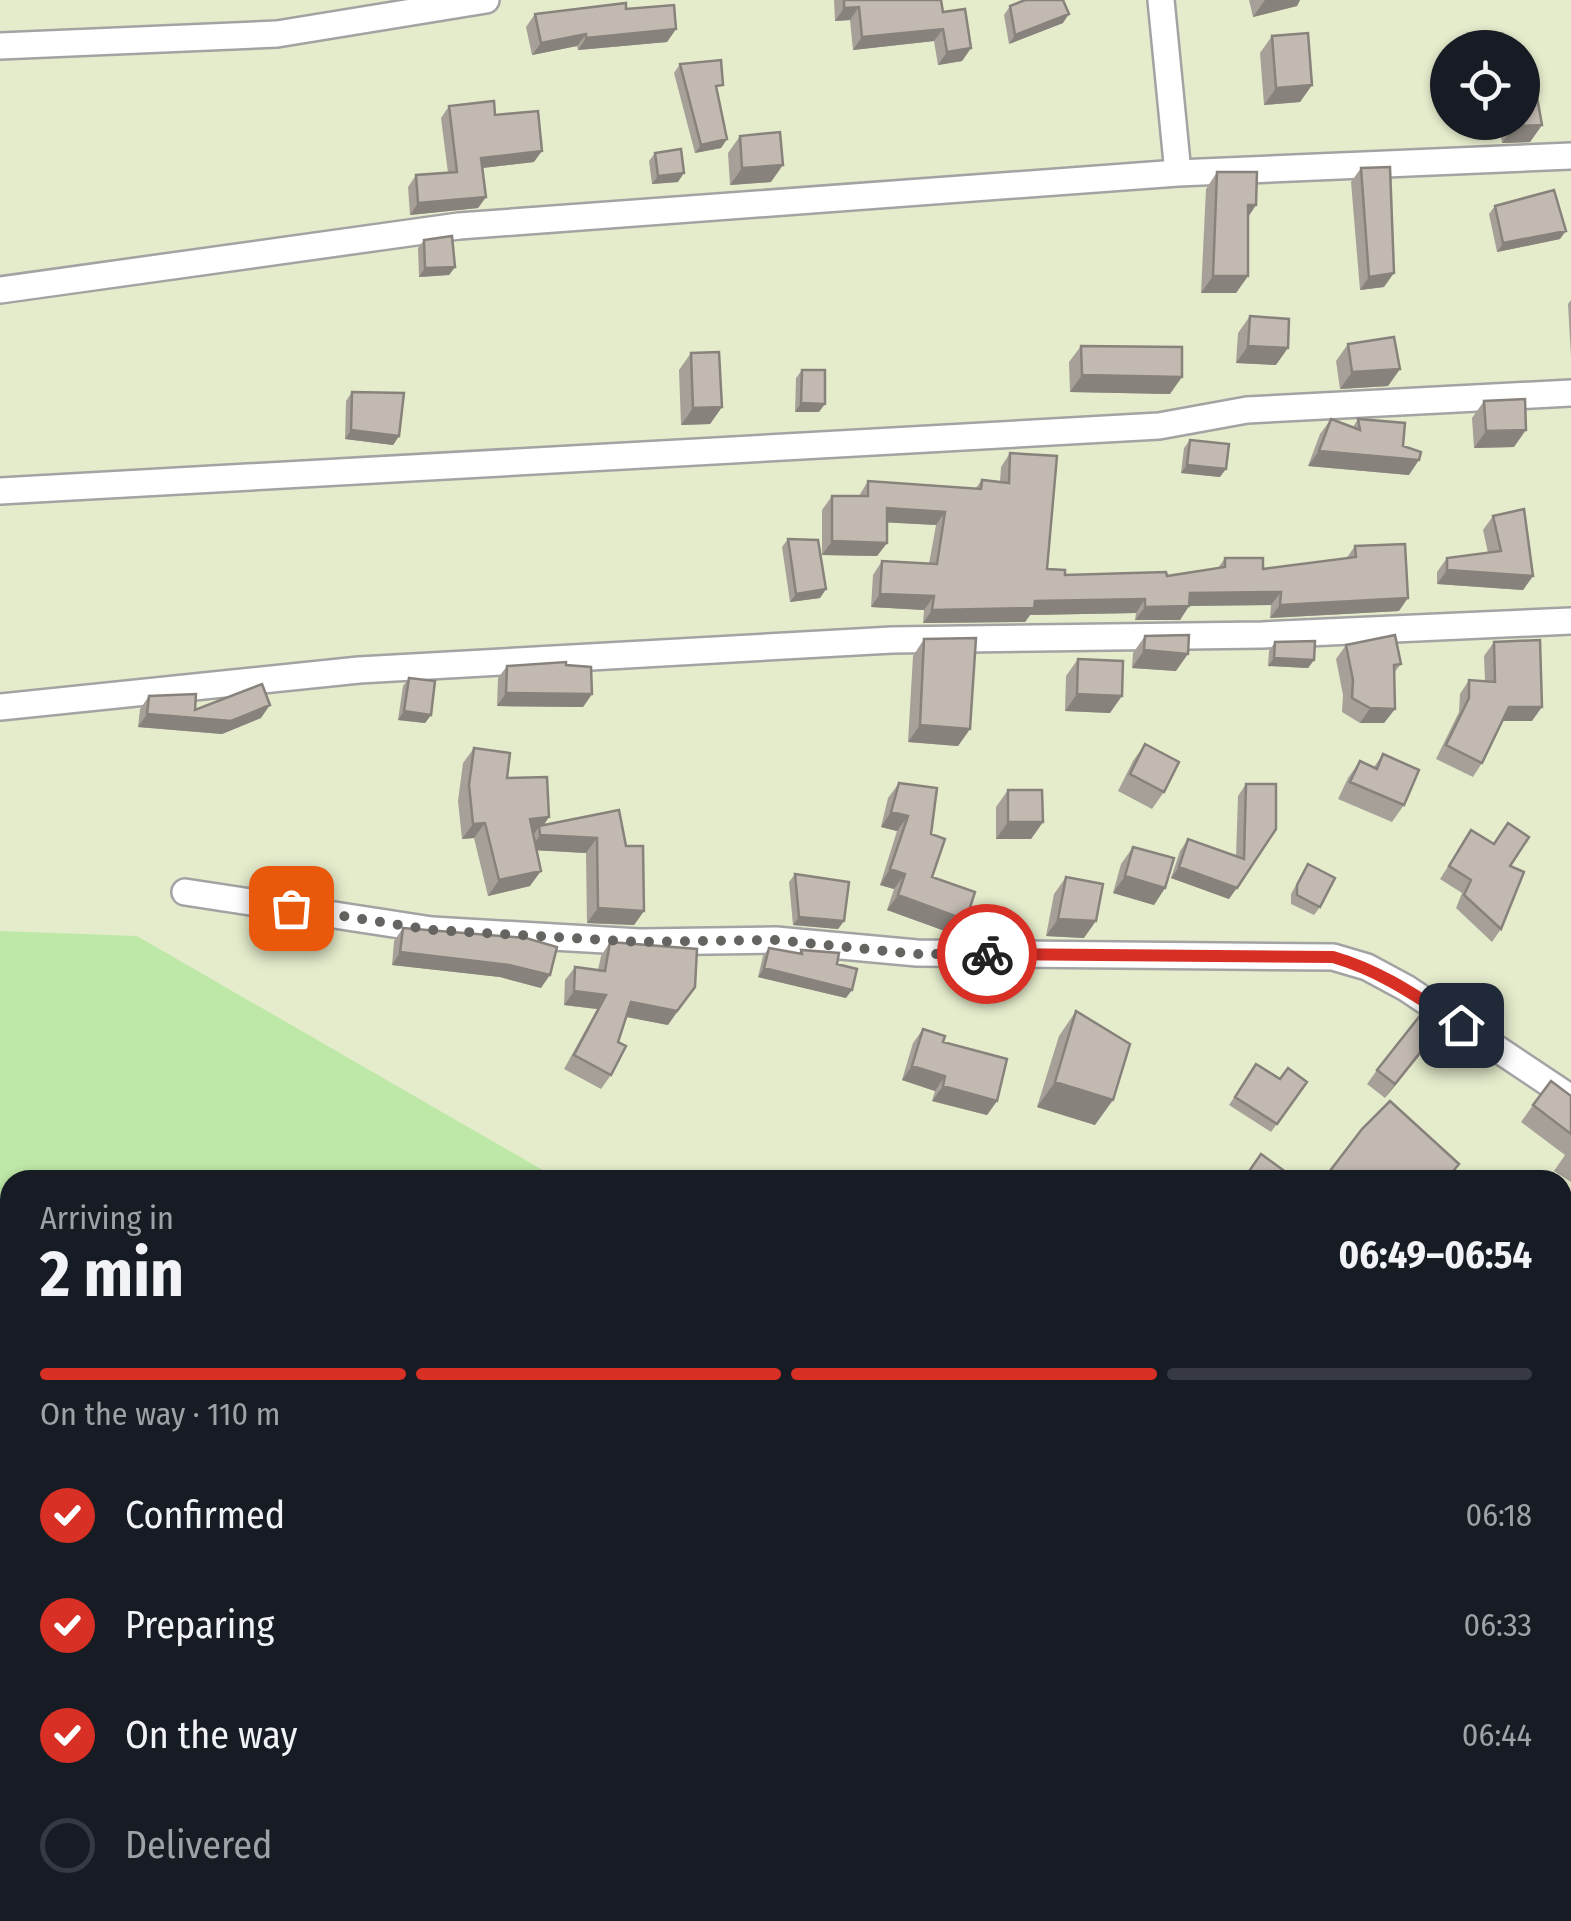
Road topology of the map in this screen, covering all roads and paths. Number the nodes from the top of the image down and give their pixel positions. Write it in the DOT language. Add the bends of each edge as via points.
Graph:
graph roads {
  1 [pos="486,0"];
  2 [pos="1160,0"];
  3 [pos="0,46"];
  4 [pos="1571,156"];
  5 [pos="1178,173"];
  6 [pos="0,290"];
  7 [pos="1571,393"];
  8 [pos="0,492"];
  9 [pos="1571,621"];
  10 [pos="0,707"];
  11 [pos="186,892"];
  12 [pos="1571,1098"];
  1 -- 3 [label="street" via="277,34"];
  2 -- 5 [label="street"];
  4 -- 5 [label="street"];
  5 -- 6 [label="street" via="460,226"];
  7 -- 8 [label="street" via="1246,410 1159,426"];
  9 -- 10 [label="street" via="1262,635 892,640 359,670"];
  11 -- 12 [label="street" via="432,930 621,941 776,940 916,954 1333,957 1367,966 1406,988"];
}
